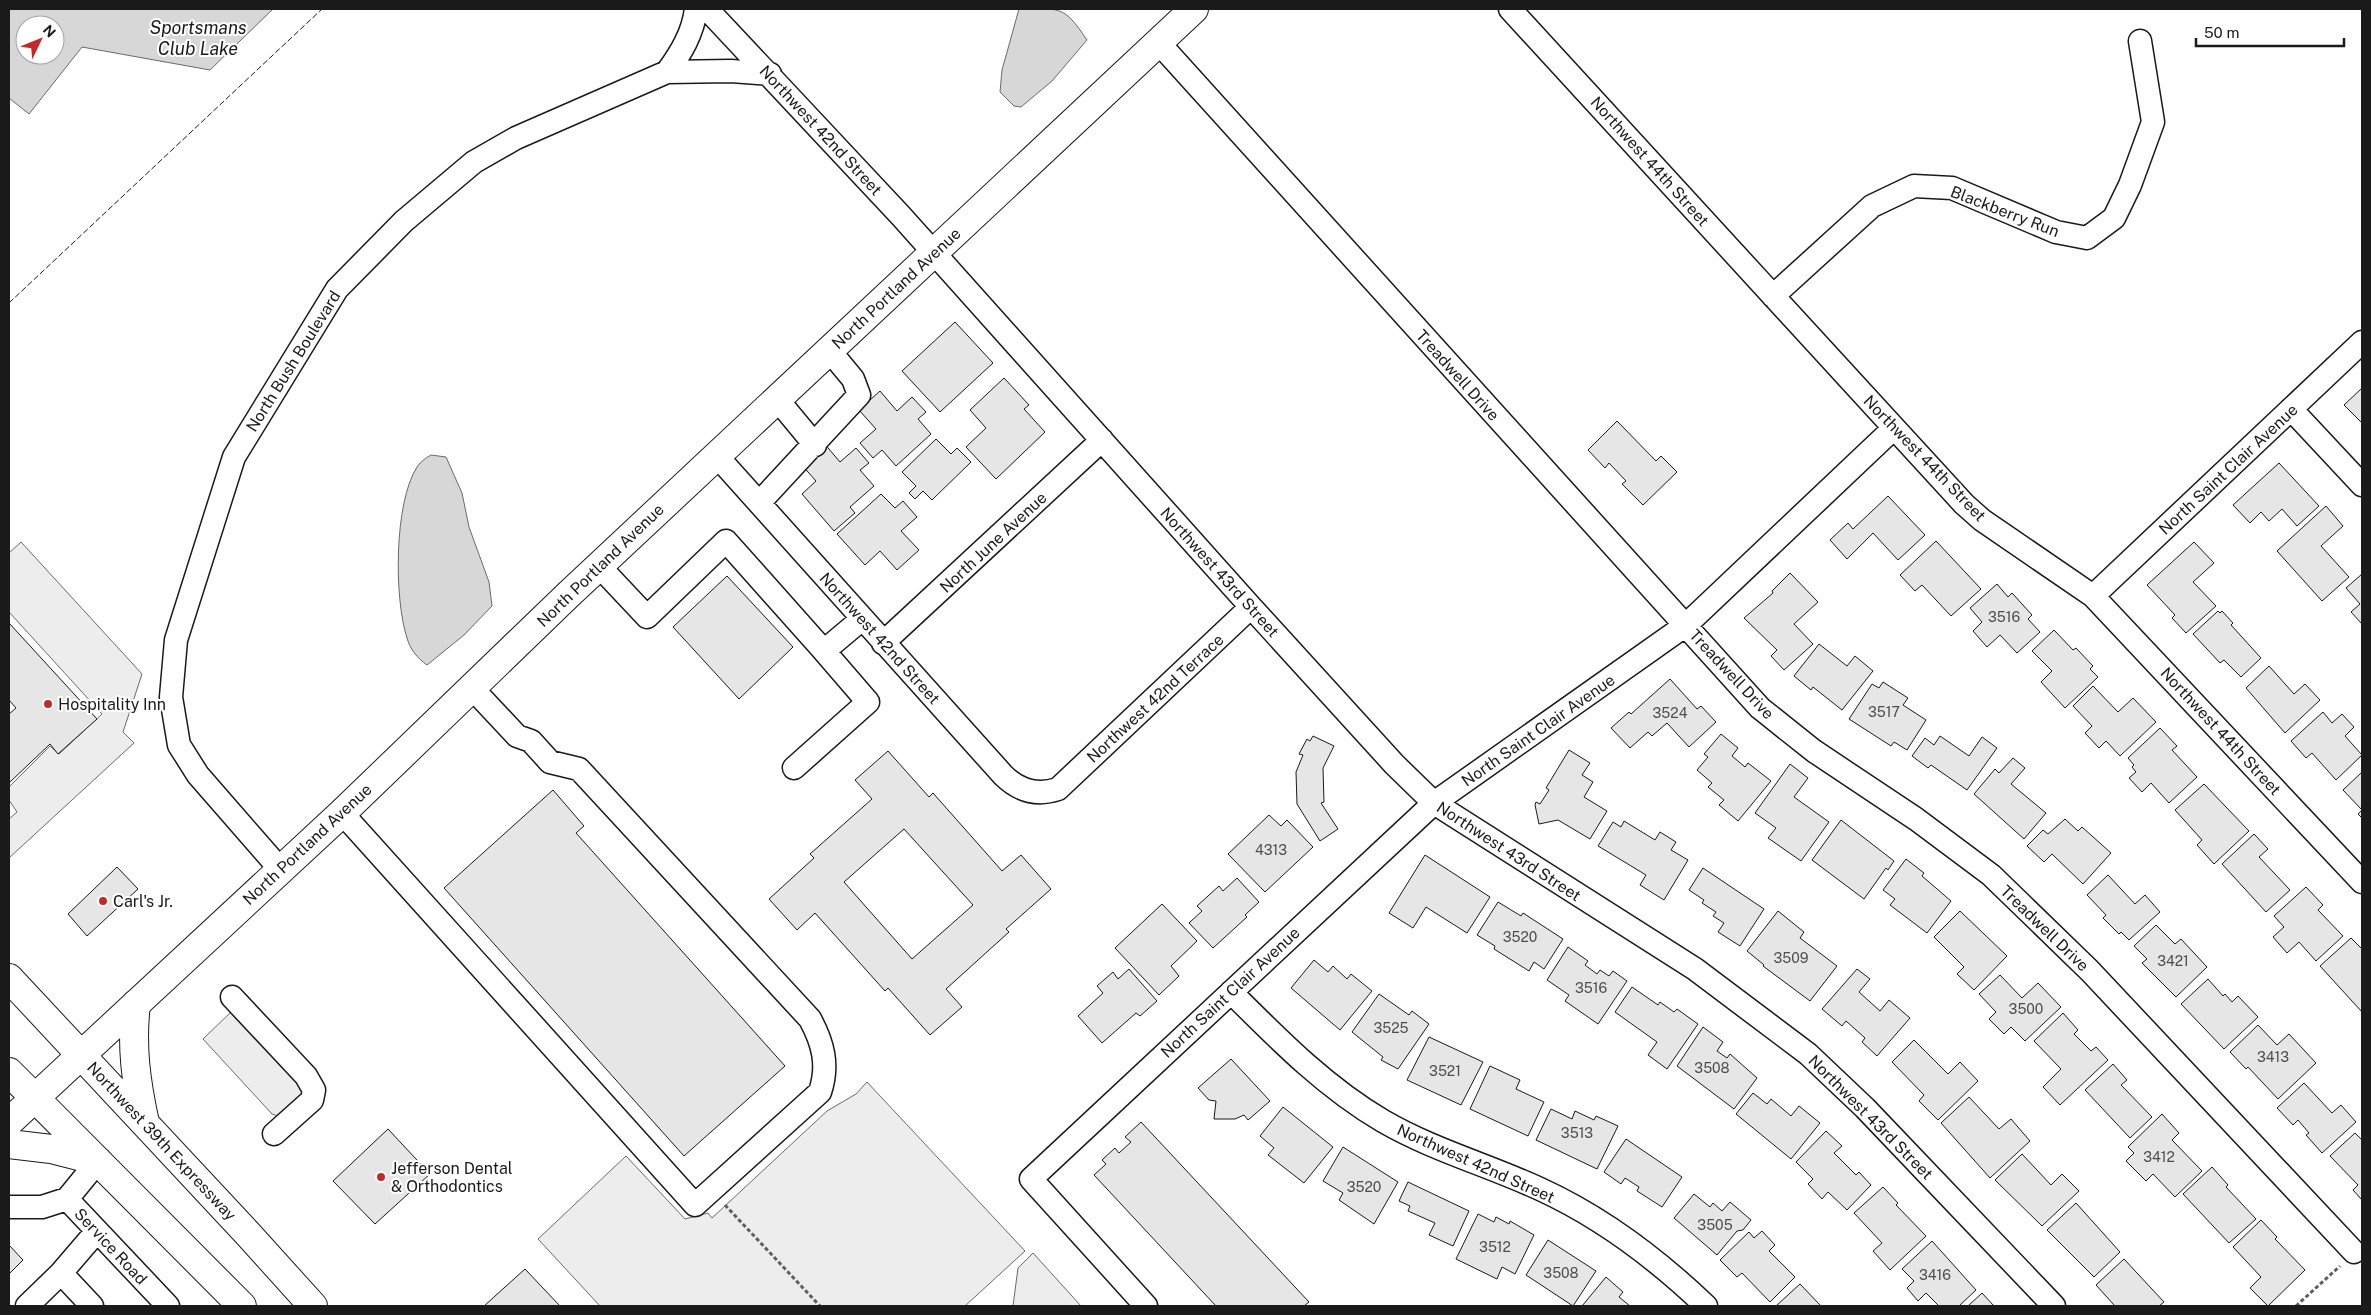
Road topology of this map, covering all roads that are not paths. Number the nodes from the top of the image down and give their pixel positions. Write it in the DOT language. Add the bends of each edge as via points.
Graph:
graph roads {
  1 [pos="696,9"];
  2 [pos="707,9"];
  3 [pos="1194,9"];
  4 [pos="1510,9"];
  5 [pos="2140,41"];
  6 [pos="1158,42"];
  7 [pos="667,72"];
  8 [pos="770,74"];
  9 [pos="934,252"];
  10 [pos="1773,296"];
  11 [pos="2362,342"];
  12 [pos="828,350"];
  13 [pos="777,399"];
  14 [pos="2291,409"];
  15 [pos="1894,428"];
  16 [pos="1102,440"];
  17 [pos="815,445"];
  18 [pos="716,455"];
  19 [pos="2362,485"];
  20 [pos="759,503"];
  21 [pos="599,566"];
  22 [pos="2093,596"];
  23 [pos="1251,607"];
  24 [pos="862,619"];
  25 [pos="1686,625"];
  26 [pos="883,643"];
  27 [pos="824,651"];
  28 [pos="472,688"];
  29 [pos="794,768"];
  30 [pos="1058,789"];
  31 [pos="1434,803"];
  32 [pos="342,813"];
  33 [pos="280,869"];
  34 [pos="2362,882"];
  35 [pos="9,978"];
  36 [pos="1230,992"];
  37 [pos="232,997"];
  38 [pos="136,1004"];
  39 [pos="81,1055"];
  40 [pos="9,1072"];
  41 [pos="34,1098"];
  42 [pos="9,1122"];
  43 [pos="145,1123"];
  44 [pos="274,1134"];
  45 [pos="9,1144"];
  46 [pos="98,1161"];
  47 [pos="67,1199"];
  48 [pos="9,1207"];
  49 [pos="97,1231"];
  50 [pos="2354,1252"];
  51 [pos="61,1273"];
  52 [pos="27,1306"];
  53 [pos="92,1306"];
  54 [pos="168,1306"];
  55 [pos="242,1306"];
  56 [pos="312,1306"];
  57 [pos="1146,1306"];
  58 [pos="1706,1306"];
  59 [pos="2054,1306"];
  1 -- 7 [label="street" via="682,51"];
  2 -- 8 [label="street, Northwest 42nd Street"];
  3 -- 6 [label="main road, North Portland Avenue"];
  4 -- 10 [label="street, Northwest 44th Street"];
  5 -- 10 [label="street, Blackberry Run" via="2153,122 2114,218 2087,238 2056,232 1952,188 1914,186 1872,206"];
  6 -- 9 [label="main road, North Portland Avenue"];
  6 -- 25 [label="street, Treadwell Drive"];
  7 -- 8 [label="street, North Bush Boulevard"];
  7 -- 33 [label="street, North Bush Boulevard" via="516,138 474,162 404,221 337,290 234,457 176,640 171,697 179,745 208,788"];
  8 -- 9 [label="street, Northwest 42nd Street"];
  9 -- 12 [label="main road, North Portland Avenue"];
  9 -- 16 [label="street, Northwest 43rd Street"];
  10 -- 15 [label="street, Northwest 44th Street"];
  11 -- 14 [label="street, North Saint Clair Avenue"];
  12 -- 13 [label="main road, North Portland Avenue"];
  12 -- 17 [label="street" via="853,379 859,395"];
  13 -- 17 [label="street"];
  13 -- 18 [label="main road, North Portland Avenue"];
  14 -- 19 [label="street"];
  14 -- 22 [label="street, North Saint Clair Avenue"];
  15 -- 22 [label="street, Northwest 44th Street" via="1982,520"];
  15 -- 25 [label="street, North Saint Clair Avenue"];
  16 -- 23 [label="street, Northwest 43rd Street"];
  16 -- 26 [label="street, North June Avenue"];
  17 -- 20 [label="street"];
  18 -- 20 [label="street, Northwest 42nd Street"];
  18 -- 21 [label="main road, North Portland Avenue"];
  20 -- 24 [label="street, Northwest 42nd Street"];
  21 -- 27 [label="street" via="647,617 726,541"];
  21 -- 28 [label="main road, North Portland Avenue"];
  22 -- 34 [label="street, Northwest 44th Street"];
  23 -- 30 [label="street, Northwest 42nd Terrace"];
  23 -- 31 [label="street, Northwest 43rd Street" via="1394,764"];
  24 -- 26 [label="street, Northwest 42nd Street"];
  24 -- 27 [label="street"];
  25 -- 31 [label="street, North Saint Clair Avenue"];
  25 -- 50 [label="street, Treadwell Drive" via="1760,708 1814,751 1916,819 1991,875 2090,971"];
  26 -- 30 [label="street, Northwest 42nd Street" via="1014,785 1044,793"];
  27 -- 29 [label="street" via="868,702"];
  28 -- 32 [label="main road, North Portland Avenue"];
  28 -- 32 [label="street" via="517,736 531,741 550,762 579,769 810,1019 822,1047 825,1065 820,1092 695,1205"];
  31 -- 36 [label="street, North Saint Clair Avenue"];
  31 -- 59 [label="street, Northwest 43rd Street" via="1695,969 1808,1054 1866,1108"];
  32 -- 33 [label="main road, North Portland Avenue"];
  33 -- 38 [label="main road, North Portland Avenue"];
  35 -- 39 [label="main road, Northwest 39th Expressway"];
  36 -- 57 [label="street, North Saint Clair Avenue" via="1031,1179"];
  36 -- 58 [label="street, Northwest 42nd Street" via="1290,1052 1352,1101 1424,1142 1541,1189 1591,1216 1656,1262"];
  37 -- 44 [label="street" via="306,1076 314,1090 312,1100"];
  38 -- 39 [label="main road, North Portland Avenue"];
  38 -- 43 [label="main road" via="133,1029 135,1073"];
  39 -- 41 [label="main road, North Portland Avenue"];
  39 -- 43 [label="main road, Northwest 39th Expressway"];
  40 -- 41 [label="main road"];
  41 -- 42 [label="main road, North Portland Avenue"];
  41 -- 46 [label="main road"];
  43 -- 56 [label="main road, Northwest 39th Expressway"];
  45 -- 46 [label="main road" via="51,1149"];
  46 -- 47 [label="street, Service Road"];
  46 -- 55 [label="main road"];
  47 -- 48 [label="street" via="42,1207"];
  47 -- 49 [label="street, Service Road"];
  49 -- 51 [label="street"];
  49 -- 54 [label="street, Service Road"];
  51 -- 52 [label="street"];
  51 -- 53 [label="street"];
}
